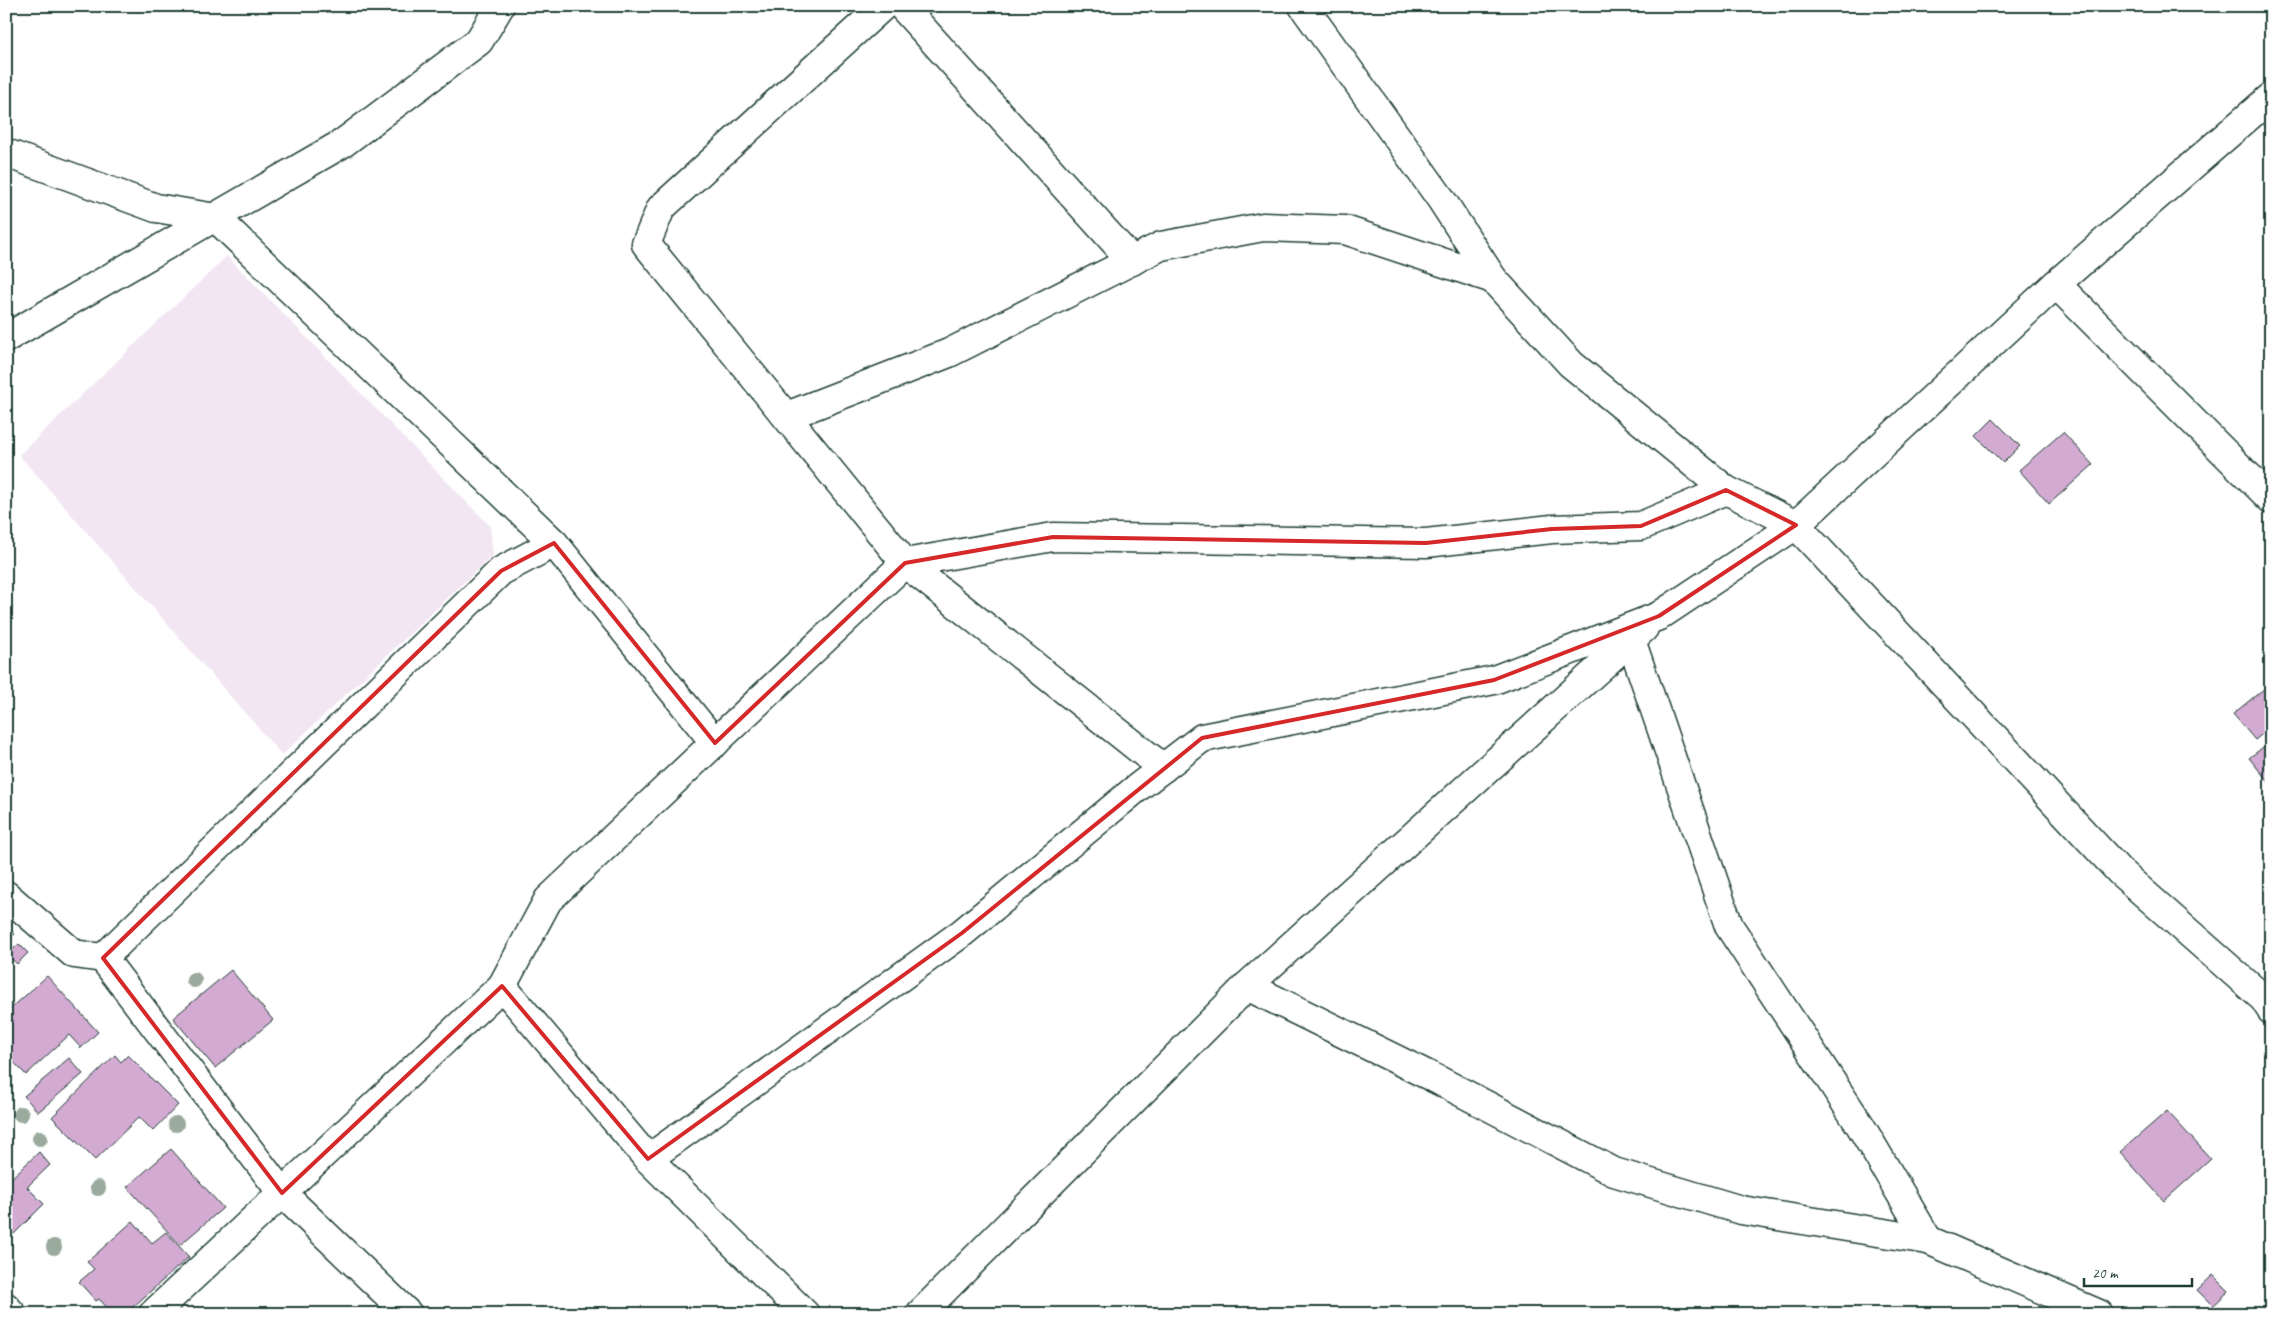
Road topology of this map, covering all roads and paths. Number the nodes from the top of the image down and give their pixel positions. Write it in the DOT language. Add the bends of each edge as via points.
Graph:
graph roads {
  1 [pos="500,6"];
  2 [pos="883,6"];
  3 [pos="902,6"];
  4 [pos="1303,6"];
  5 [pos="2271,97"];
  6 [pos="6,153"];
  7 [pos="216,218"];
  8 [pos="1132,261"];
  9 [pos="1493,279"];
  10 [pos="2056,284"];
  11 [pos="6,338"];
  12 [pos="787,416"];
  13 [pos="1726,490"];
  14 [pos="2271,499"];
  15 [pos="1796,525"];
  16 [pos="554,543"];
  17 [pos="905,563"];
  18 [pos="1659,616"];
  19 [pos="1631,640"];
  20 [pos="715,743"];
  21 [pos="1163,768"];
  22 [pos="6,895"];
  23 [pos="103,958"];
  24 [pos="502,986"];
  25 [pos="1247,986"];
  26 [pos="2271,1010"];
  27 [pos="648,1159"];
  28 [pos="282,1193"];
  29 [pos="1928,1240"];
  30 [pos="6,1307"];
  31 [pos="12,1314"];
  32 [pos="153,1314"];
  33 [pos="408,1314"];
  34 [pos="806,1314"];
  35 [pos="920,1314"];
  36 [pos="2099,1314"];
  1 -- 7 [label="street" via="480,41 419,87 343,143"];
  2 -- 12 [label="street" via="661,208 646,244"];
  3 -- 8 [label="street"];
  4 -- 9 [label="street" via="1441,199"];
  5 -- 10 [label="street"];
  6 -- 7 [label="street" via="156,208"];
  7 -- 11 [label="street"];
  7 -- 16 [label="street"];
  8 -- 9 [label="street" via="1162,246 1263,227 1345,230"];
  8 -- 12 [label="street" via="949,353"];
  9 -- 13 [label="street" via="1570,364"];
  10 -- 14 [label="street"];
  10 -- 15 [label="street"];
  12 -- 17 [label="street"];
  13 -- 15 [label="street"];
  13 -- 17 [label="street" via="1641,526 1552,529 1426,543 1053,537"];
  15 -- 18 [label="street"];
  15 -- 26 [label="street" via="2120,872 2264,999"];
  16 -- 20 [label="street"];
  16 -- 23 [label="street" via="501,571"];
  17 -- 20 [label="street"];
  17 -- 21 [label="street"];
  18 -- 19 [label="street"];
  18 -- 21 [label="street" via="1494,680 1202,738"];
  19 -- 25 [label="street"];
  19 -- 29 [label="street" via="1729,926 1860,1125"];
  20 -- 24 [label="street" via="548,900"];
  21 -- 27 [label="street" via="962,934"];
  22 -- 23 [label="street" via="74,954"];
  23 -- 28 [label="street"];
  24 -- 27 [label="street"];
  24 -- 28 [label="street"];
  25 -- 29 [label="street" via="1440,1081 1614,1172 1742,1210"];
  25 -- 35 [label="street"];
  27 -- 34 [label="street"];
  28 -- 32 [label="street"];
  28 -- 33 [label="street"];
  29 -- 36 [label="street"];
  30 -- 31 [label="street"];
}
